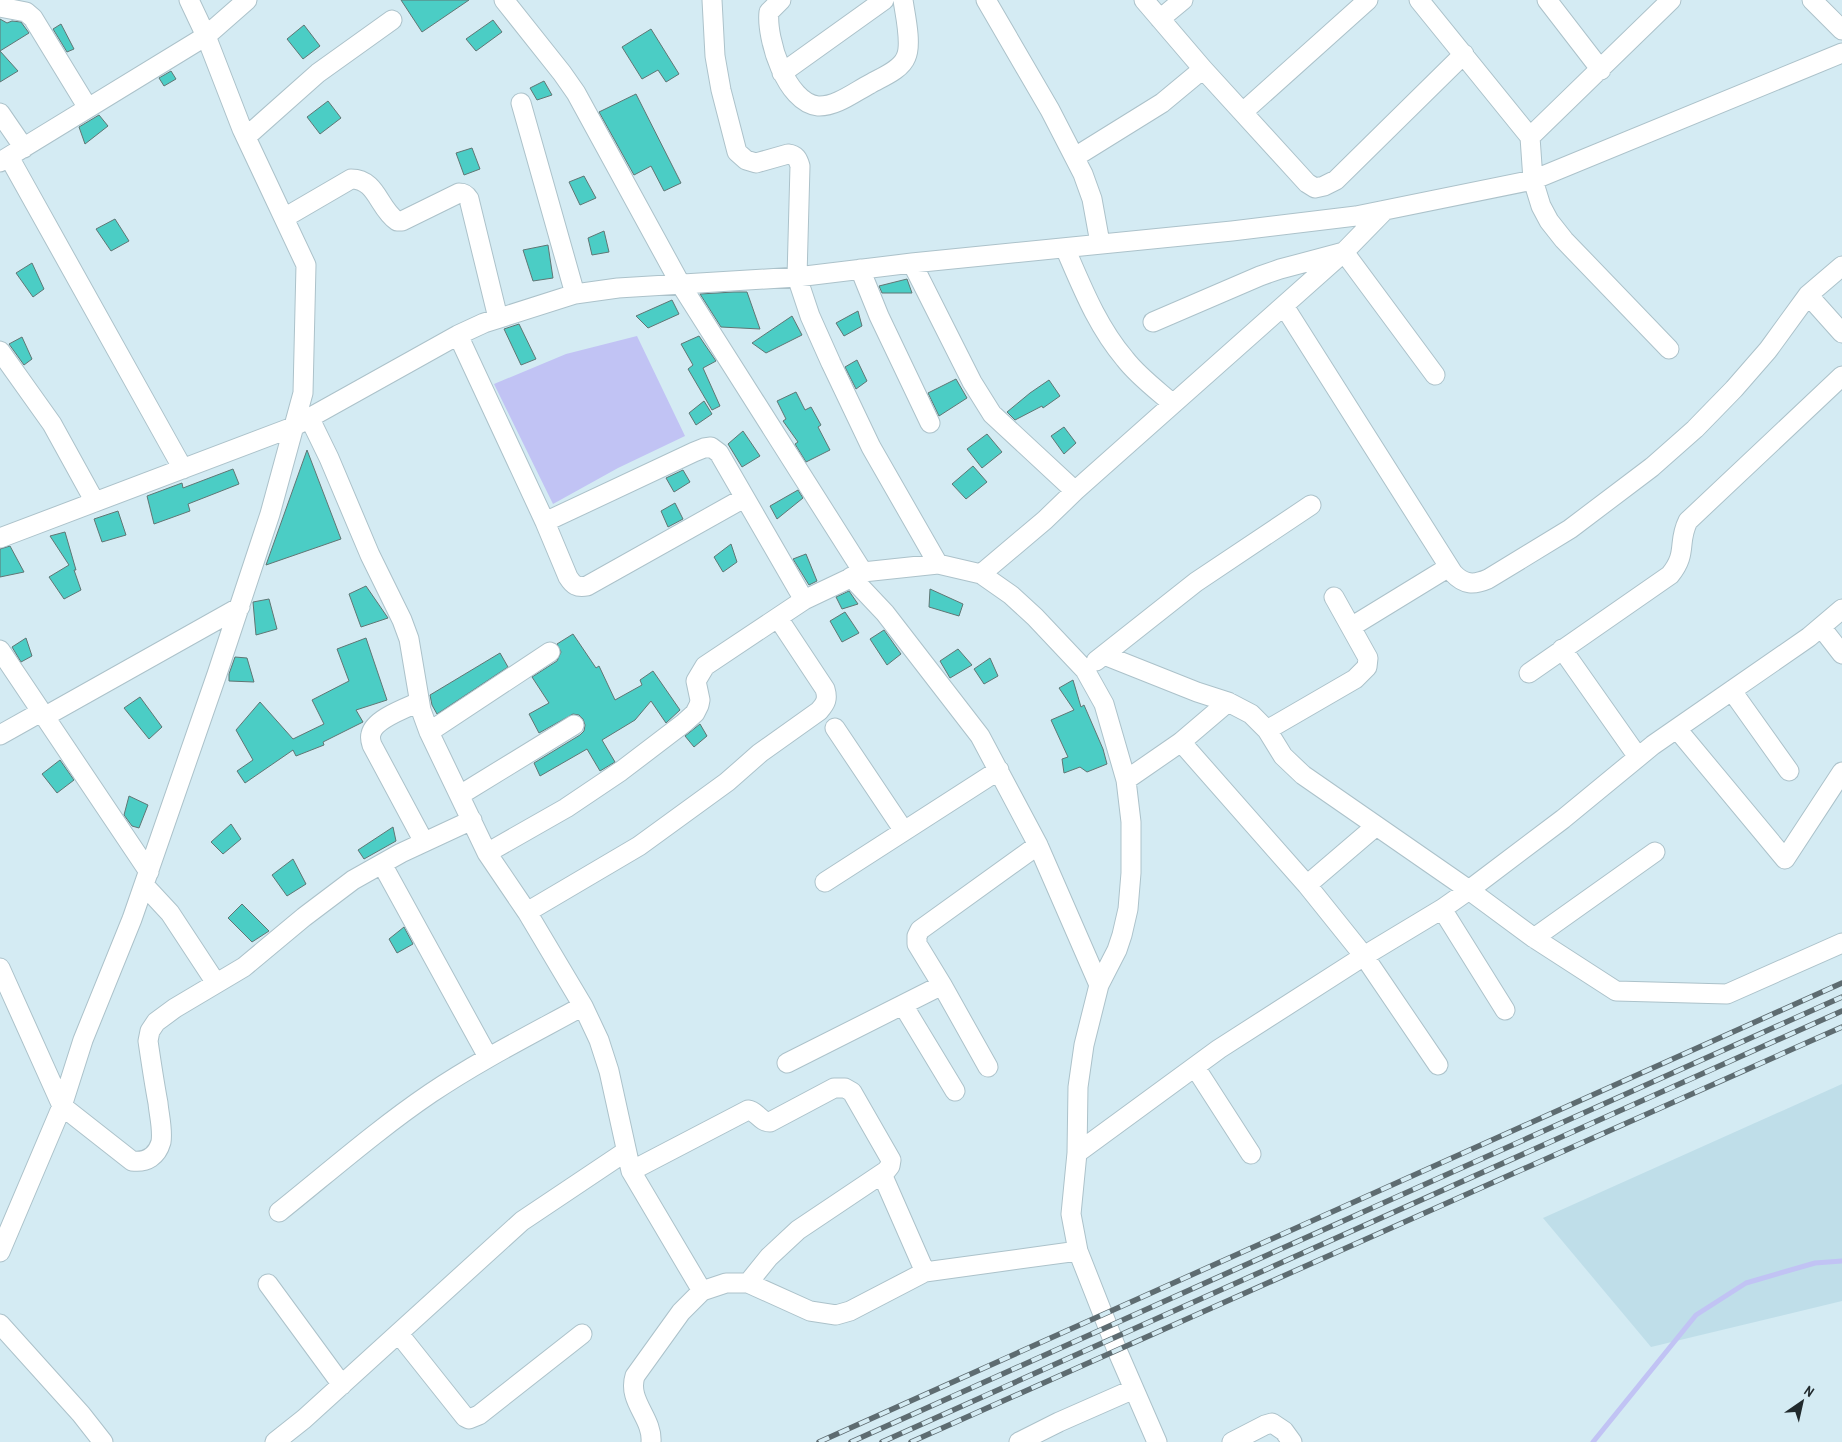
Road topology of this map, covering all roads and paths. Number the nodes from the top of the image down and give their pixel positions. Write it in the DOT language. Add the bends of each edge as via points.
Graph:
graph roads {
  1 [pos="189,0"];
  2 [pos="247,0"];
  3 [pos="504,0"];
  4 [pos="712,0"];
  5 [pos="781,0"];
  6 [pos="884,0"];
  7 [pos="903,0"];
  8 [pos="986,0"];
  9 [pos="1144,0"];
  10 [pos="1183,0"];
  11 [pos="1368,0"];
  12 [pos="1419,0"];
  13 [pos="1547,0"];
  14 [pos="1671,0"];
  15 [pos="1812,0"];
  16 [pos="0,7"];
  17 [pos="1160,19"];
  18 [pos="392,20"];
  19 [pos="1842,30"];
  20 [pos="206,36"];
  21 [pos="1464,54"];
  22 [pos="1842,54"];
  23 [pos="1203,69"];
  24 [pos="1601,70"];
  25 [pos="782,73"];
  26 [pos="521,103"];
  27 [pos="88,108"];
  28 [pos="1243,112"];
  29 [pos="0,113"];
  30 [pos="246,137"];
  31 [pos="1530,137"];
  32 [pos="11,156"];
  33 [pos="1075,157"];
  34 [pos="1533,180"];
  35 [pos="1384,210"];
  36 [pos="284,218"];
  37 [pos="1100,243"];
  38 [pos="1065,248"];
  39 [pos="1344,252"];
  40 [pos="912,263"];
  41 [pos="1842,266"];
  42 [pos="860,269"];
  43 [pos="797,277"];
  44 [pos="681,285"];
  45 [pos="575,294"];
  46 [pos="1808,295"];
  47 [pos="1284,306"];
  48 [pos="498,318"];
  49 [pos="1152,322"];
  50 [pos="1842,333"];
  51 [pos="458,335"];
  52 [pos="1669,348"];
  53 [pos="0,351"];
  54 [pos="1435,375"];
  55 [pos="1842,376"];
  56 [pos="1173,404"];
  57 [pos="309,417"];
  58 [pos="930,423"];
  59 [pos="293,427"];
  60 [pos="183,469"];
  61 [pos="1075,491"];
  62 [pos="744,498"];
  63 [pos="95,502"];
  64 [pos="1311,505"];
  65 [pos="545,522"];
  66 [pos="0,538"];
  67 [pos="938,564"];
  68 [pos="1449,567"];
  69 [pos="857,574"];
  70 [pos="981,574"];
  71 [pos="1334,597"];
  72 [pos="804,600"];
  73 [pos="240,607"];
  74 [pos="1842,609"];
  75 [pos="778,618"];
  76 [pos="1351,627"];
  77 [pos="1821,627"];
  78 [pos="1562,649"];
  79 [pos="0,650"];
  80 [pos="550,652"];
  81 [pos="1842,654"];
  82 [pos="1104,655"];
  83 [pos="1085,670"];
  84 [pos="1529,673"];
  85 [pos="1732,691"];
  86 [pos="419,702"];
  87 [pos="1228,702"];
  88 [pos="42,714"];
  89 [pos="574,725"];
  90 [pos="835,728"];
  91 [pos="1678,729"];
  92 [pos="1268,730"];
  93 [pos="429,732"];
  94 [pos="0,735"];
  95 [pos="1181,742"];
  96 [pos="1638,757"];
  97 [pos="999,770"];
  98 [pos="1790,771"];
  99 [pos="1841,777"];
  100 [pos="1126,780"];
  101 [pos="460,795"];
  102 [pos="472,820"];
  103 [pos="1376,826"];
  104 [pos="904,831"];
  105 [pos="424,842"];
  106 [pos="1038,845"];
  107 [pos="1655,852"];
  108 [pos="487,853"];
  109 [pos="382,864"];
  110 [pos="146,879"];
  111 [pos="825,882"];
  112 [pos="1307,886"];
  113 [pos="1469,890"];
  114 [pos="1442,909"];
  115 [pos="527,912"];
  116 [pos="1534,938"];
  117 [pos="1842,943"];
  118 [pos="1364,956"];
  119 [pos="0,968"];
  120 [pos="216,983"];
  121 [pos="942,985"];
  122 [pos="1099,985"];
  123 [pos="903,1005"];
  124 [pos="583,1006"];
  125 [pos="1505,1010"];
  126 [pos="488,1058"];
  127 [pos="787,1063"];
  128 [pos="1438,1065"];
  129 [pos="988,1067"];
  130 [pos="1195,1067"];
  131 [pos="954,1092"];
  132 [pos="62,1106"];
  133 [pos="625,1152"];
  134 [pos="1077,1153"];
  135 [pos="1251,1154"];
  136 [pos="631,1171"];
  137 [pos="882,1174"];
  138 [pos="279,1212"];
  139 [pos="1078,1251"];
  140 [pos="0,1252"];
  141 [pos="925,1272"];
  142 [pos="748,1283"];
  143 [pos="268,1284"];
  144 [pos="702,1291"];
  145 [pos="0,1324"];
  146 [pos="399,1334"];
  147 [pos="582,1334"];
  148 [pos="342,1385"];
  149 [pos="1134,1389"];
  150 [pos="103,1442"];
  151 [pos="274,1442"];
  152 [pos="651,1442"];
  153 [pos="1019,1442"];
  154 [pos="1157,1442"];
  155 [pos="1232,1442"];
  156 [pos="1292,1442"];
  1 -- 20 [label="street"];
  2 -- 20 [label="street"];
  3 -- 44 [label="street" via="576,93"];
  4 -- 43 [label="street" via="721,90 737,152 756,163 788,154 798,159"];
  5 -- 25 [label="street" via="769,12 768,23"];
  6 -- 25 [label="street"];
  7 -- 25 [label="street" via="907,56 890,73 835,103 820,106 800,98"];
  8 -- 33 [label="street"];
  9 -- 17 [label="street"];
  10 -- 17 [label="street"];
  11 -- 28 [label="street"];
  12 -- 21 [label="street"];
  13 -- 24 [label="street"];
  14 -- 24 [label="street"];
  15 -- 19 [label="street"];
  16 -- 27 [label="street" via="26,12 33,18"];
  17 -- 23 [label="street"];
  18 -- 30 [label="street" via="318,73"];
  20 -- 27 [label="street"];
  20 -- 30 [label="street"];
  21 -- 28 [label="street" via="1336,180 1324,186 1314,188 1307,183"];
  21 -- 31 [label="street"];
  22 -- 34 [label="street"];
  23 -- 28 [label="street"];
  23 -- 33 [label="street" via="1162,103"];
  24 -- 31 [label="street"];
  26 -- 45 [label="street"];
  27 -- 32 [label="street"];
  29 -- 32 [label="street"];
  30 -- 36 [label="street"];
  31 -- 34 [label="street"];
  32 -- 60 [label="street"];
  33 -- 37 [label="street" via="1092,199"];
  34 -- 35 [label="street"];
  34 -- 52 [label="street" via="1541,206 1564,240"];
  35 -- 37 [label="street" via="1232,231"];
  35 -- 39 [label="street"];
  36 -- 48 [label="street" via="351,179 367,182 398,221 463,193 469,199"];
  36 -- 59 [label="street" via="306,265 303,393"];
  37 -- 38 [label="street"];
  38 -- 40 [label="street"];
  38 -- 56 [label="street" via="1089,304 1110,340 1126,361"];
  39 -- 47 [label="street"];
  39 -- 49 [label="street" via="1280,269"];
  39 -- 54 [label="street"];
  40 -- 42 [label="street"];
  40 -- 61 [label="street" via="972,382 992,414"];
  41 -- 46 [label="street"];
  42 -- 43 [label="street"];
  42 -- 58 [label="street"];
  43 -- 44 [label="street"];
  43 -- 67 [label="street" via="810,316 867,439"];
  44 -- 45 [label="street"];
  44 -- 69 [label="street"];
  45 -- 48 [label="street"];
  46 -- 50 [label="street"];
  46 -- 68 [label="street" via="1768,350 1695,430 1570,529 1477,583 1466,584"];
  47 -- 56 [label="street"];
  47 -- 68 [label="street"];
  48 -- 51 [label="street"];
  51 -- 57 [label="street"];
  51 -- 65 [label="street"];
  53 -- 63 [label="street" via="52,424"];
  55 -- 78 [label="street" via="1688,521 1683,531 1682,556 1670,574"];
  56 -- 61 [label="street"];
  57 -- 59 [label="street"];
  57 -- 86 [label="street" via="402,620 409,639"];
  59 -- 60 [label="street"];
  59 -- 73 [label="street" via="270,514"];
  60 -- 63 [label="street"];
  61 -- 70 [label="street"];
  62 -- 65 [label="street" via="719,454 711,447"];
  62 -- 65 [label="street" via="587,586 572,584"];
  62 -- 72 [label="street"];
  63 -- 66 [label="street"];
  64 -- 82 [label="street" via="1196,582"];
  67 -- 69 [label="street"];
  67 -- 70 [label="street"];
  68 -- 76 [label="street"];
  69 -- 72 [label="street"];
  69 -- 97 [label="street" via="965,715"];
  70 -- 83 [label="street" via="1023,606"];
  71 -- 76 [label="street"];
  72 -- 75 [label="street"];
  73 -- 88 [label="street"];
  73 -- 110 [label="street"];
  74 -- 77 [label="street"];
  75 -- 108 [label="street" via="705,666 696,681 700,700 695,713 684,723 566,808"];
  75 -- 115 [label="street" via="825,689 828,698 825,705 638,846"];
  76 -- 92 [label="street" via="1368,658 1364,672"];
  77 -- 81 [label="street"];
  77 -- 85 [label="street"];
  78 -- 84 [label="street"];
  78 -- 96 [label="street"];
  79 -- 88 [label="street"];
  80 -- 93 [label="street"];
  82 -- 83 [label="street"];
  82 -- 87 [label="street"];
  83 -- 100 [label="street" via="1104,704"];
  85 -- 91 [label="street"];
  85 -- 98 [label="street"];
  86 -- 93 [label="street"];
  86 -- 105 [label="street" via="380,721 370,735 372,745"];
  87 -- 92 [label="street" via="1251,714"];
  87 -- 95 [label="street"];
  88 -- 94 [label="street"];
  88 -- 110 [label="street"];
  89 -- 101 [label="street"];
  90 -- 104 [label="street"];
  91 -- 96 [label="street"];
  91 -- 99 [label="street" via="1785,859"];
  92 -- 103 [label="street" via="1283,756 1303,775"];
  93 -- 101 [label="street"];
  95 -- 100 [label="street"];
  95 -- 112 [label="street"];
  96 -- 113 [label="street"];
  97 -- 104 [label="street"];
  97 -- 106 [label="street"];
  100 -- 122 [label="street" via="1132,822 1128,909 1117,950"];
  101 -- 102 [label="street"];
  102 -- 105 [label="street"];
  102 -- 108 [label="street"];
  103 -- 112 [label="street"];
  103 -- 113 [label="street"];
  104 -- 111 [label="street"];
  105 -- 109 [label="street"];
  106 -- 121 [label="street" via="920,930 916,936 917,944"];
  106 -- 122 [label="street"];
  107 -- 116 [label="street"];
  108 -- 115 [label="street"];
  109 -- 120 [label="street" via="353,880 244,967"];
  109 -- 126 [label="street"];
  110 -- 120 [label="street"];
  110 -- 132 [label="street" via="83,1040"];
  112 -- 118 [label="street"];
  113 -- 114 [label="street"];
  113 -- 116 [label="street"];
  114 -- 118 [label="street"];
  114 -- 125 [label="street"];
  115 -- 124 [label="street"];
  116 -- 117 [label="street" via="1616,992 1727,994"];
  118 -- 128 [label="street"];
  118 -- 130 [label="street"];
  119 -- 132 [label="street"];
  120 -- 132 [label="street" via="175,1008 156,1022 150,1031 148,1040 161,1140 151,1158 142,1162 132,1161"];
  121 -- 123 [label="street"];
  121 -- 129 [label="street"];
  122 -- 134 [label="street" via="1084,1045 1078,1088"];
  123 -- 127 [label="street"];
  123 -- 131 [label="street"];
  124 -- 126 [label="street"];
  124 -- 133 [label="street" via="609,1071"];
  126 -- 138 [label="street" via="390,1122"];
  130 -- 134 [label="street"];
  130 -- 135 [label="street"];
  132 -- 140 [label="street"];
  133 -- 136 [label="street"];
  133 -- 146 [label="street" via="522,1222"];
  134 -- 139 [label="street" via="1071,1214"];
  136 -- 137 [label="street" via="745,1111 752,1111 770,1122 838,1088 845,1088 852,1092 891,1160"];
  136 -- 144 [label="street"];
  137 -- 141 [label="street"];
  137 -- 142 [label="street" via="798,1230"];
  139 -- 141 [label="street"];
  139 -- 149 [label="street"];
  141 -- 142 [label="street" via="836,1315 810,1311"];
  142 -- 144 [label="street" via="726,1283"];
  143 -- 148 [label="street"];
  144 -- 152 [label="street" via="681,1312 635,1376 632,1386 650,1429"];
  145 -- 150 [label="street"];
  146 -- 147 [label="street" via="469,1419 479,1415"];
  146 -- 148 [label="street"];
  148 -- 151 [label="street"];
  149 -- 153 [label="street"];
  149 -- 154 [label="street"];
  155 -- 156 [label="street" via="1272,1423"];
}
